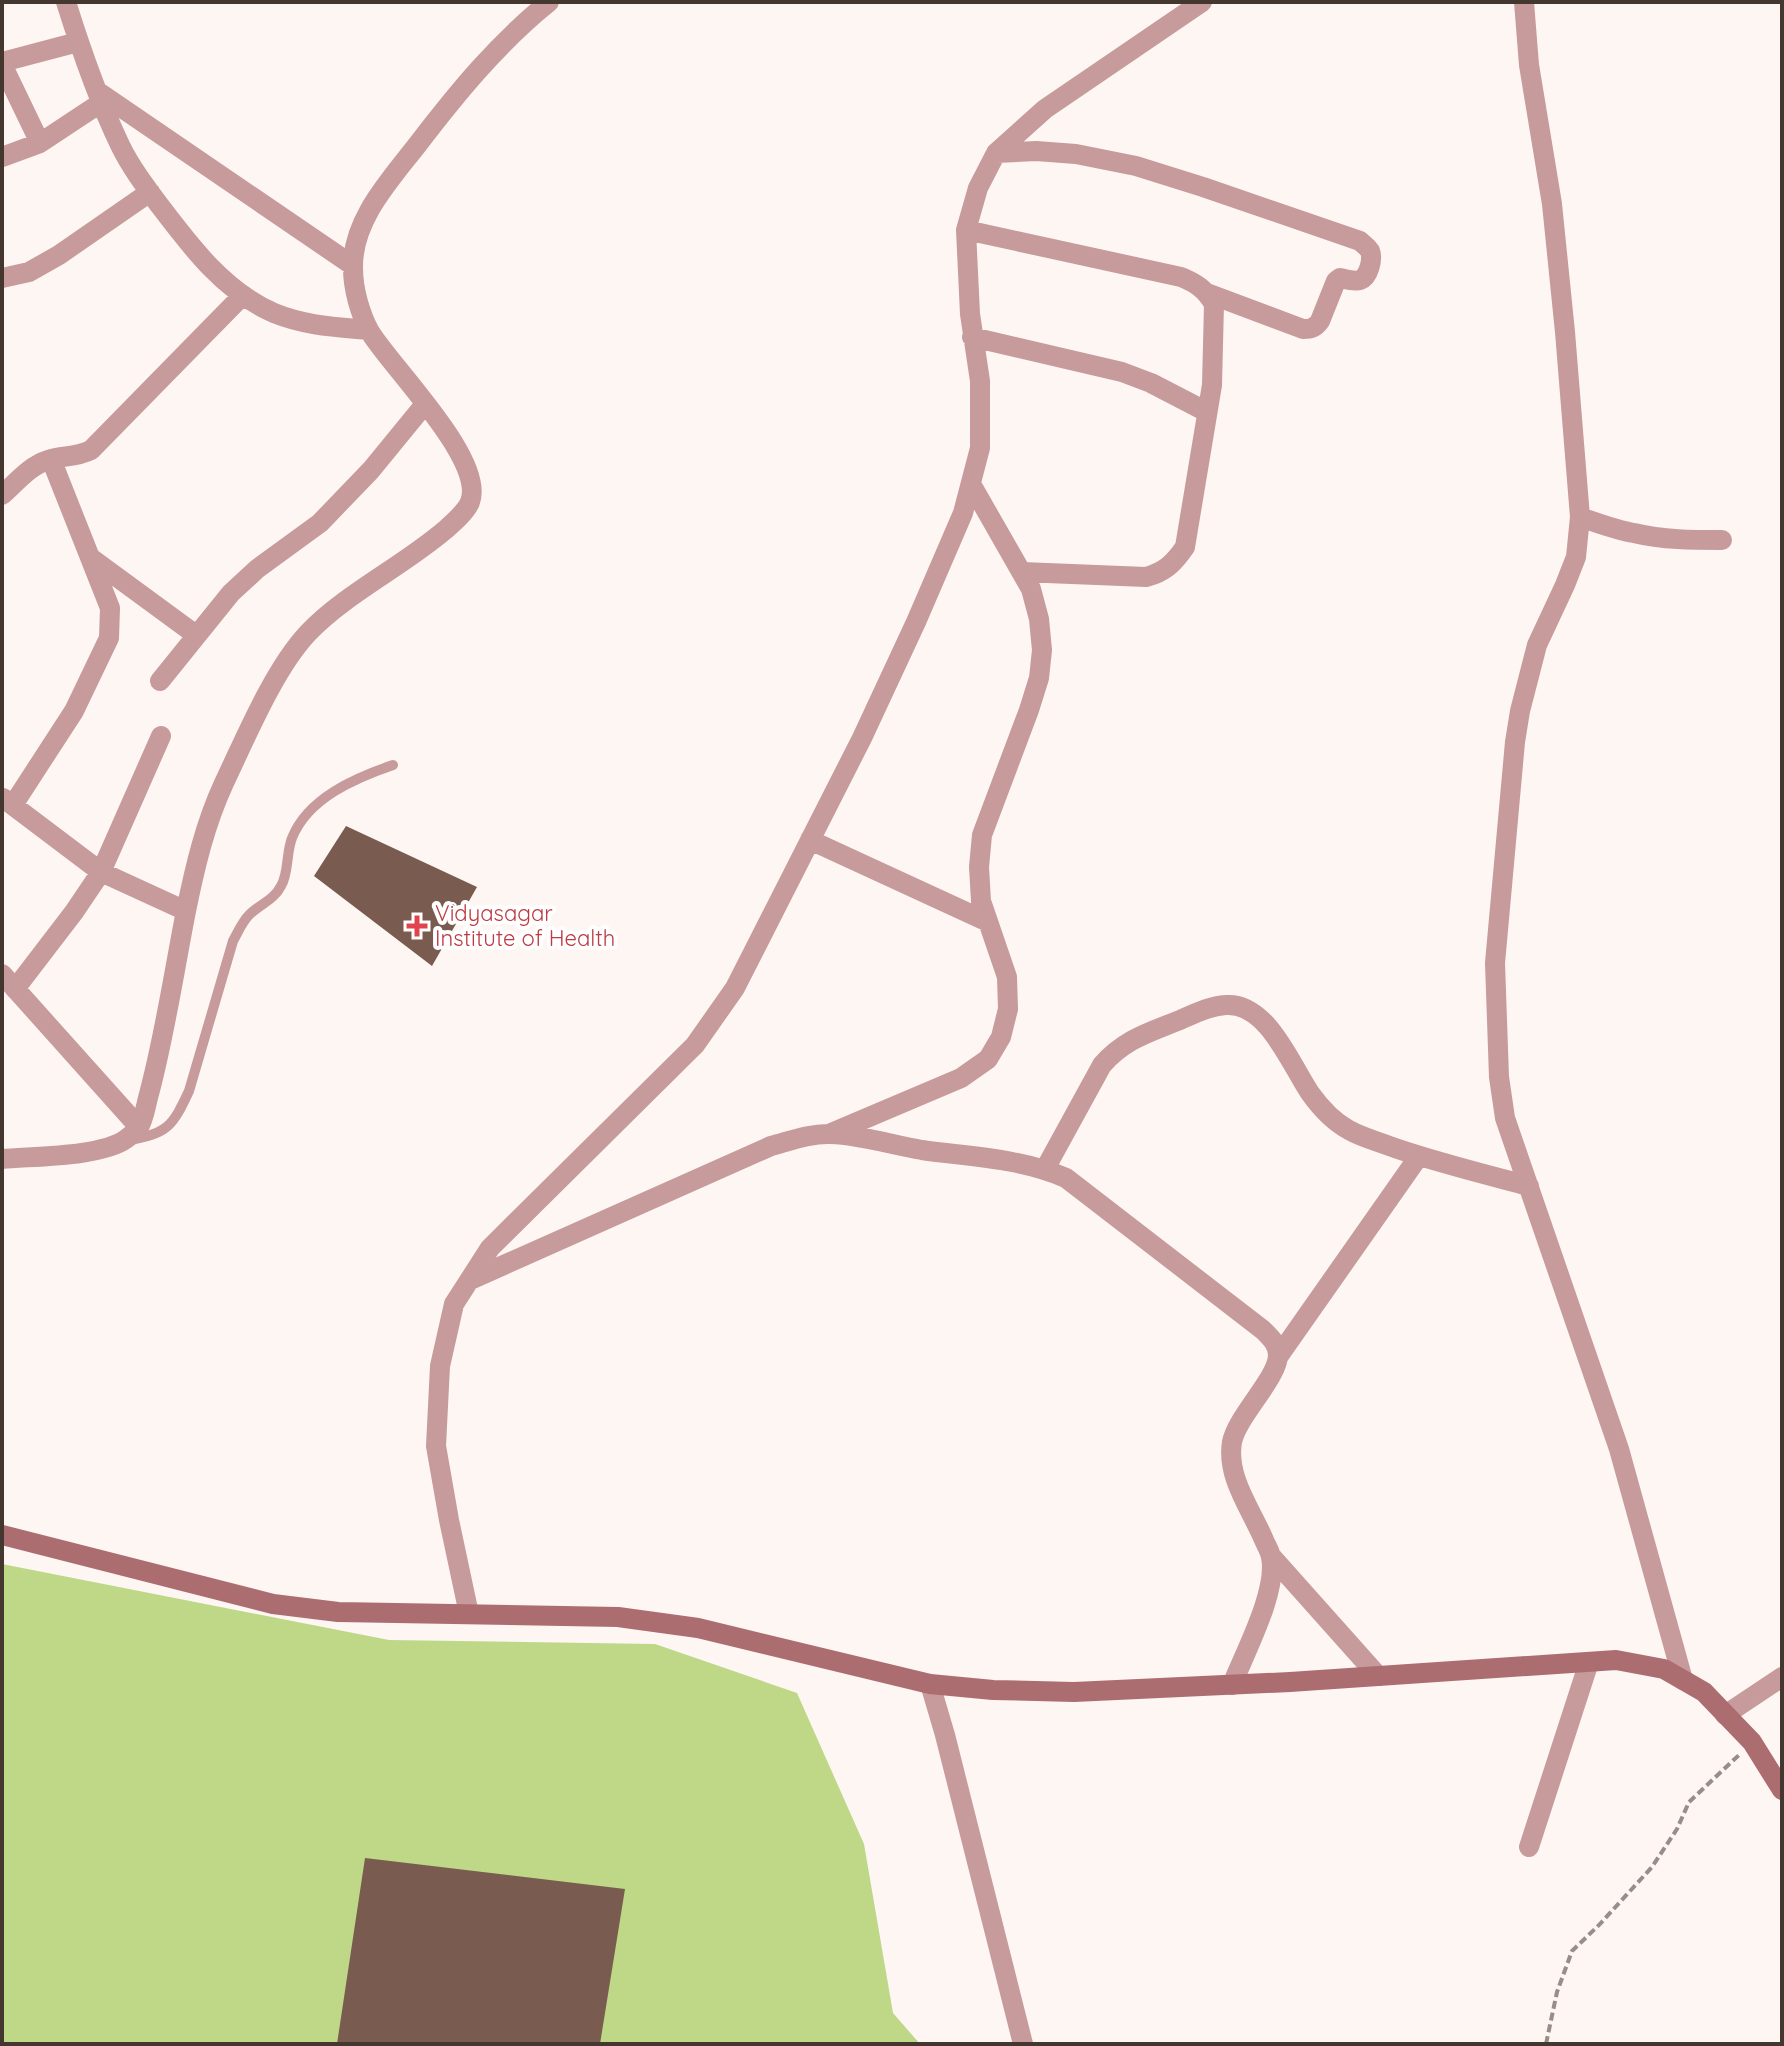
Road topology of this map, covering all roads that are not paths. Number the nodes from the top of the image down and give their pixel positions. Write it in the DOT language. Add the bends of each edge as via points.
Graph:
graph roads {
  1 [pos="66,2"];
  2 [pos="1202,2"];
  3 [pos="1524,2"];
  4 [pos="535,6"];
  5 [pos="78,42"];
  6 [pos="2,63"];
  7 [pos="99,96"];
  8 [pos="40,143"];
  9 [pos="996,153"];
  10 [pos="2,157"];
  11 [pos="150,192"];
  12 [pos="966,230"];
  13 [pos="352,265"];
  14 [pos="2,278"];
  15 [pos="1207,293"];
  16 [pos="243,295"];
  17 [pos="369,330"];
  18 [pos="972,337"];
  19 [pos="425,404"];
  20 [pos="1207,412"];
  21 [pos="51,459"];
  22 [pos="971,484"];
  23 [pos="2,495"];
  24 [pos="1580,517"];
  25 [pos="1722,540"];
  26 [pos="91,558"];
  27 [pos="1022,572"];
  28 [pos="196,635"];
  29 [pos="160,681"];
  30 [pos="161,736"];
  31 [pos="393,765"];
  32 [pos="8,801"];
  33 [pos="810,840"];
  34 [pos="101,872"];
  35 [pos="186,911"];
  36 [pos="988,922"];
  37 [pos="8,982"];
  38 [pos="139,1127"];
  39 [pos="829,1134"];
  40 [pos="123,1142"];
  41 [pos="1419,1156"];
  42 [pos="2,1159"];
  43 [pos="1045,1169"];
  44 [pos="1529,1186"];
  45 [pos="470,1280"];
  46 [pos="1278,1357"];
  47 [pos="2,1535"];
  48 [pos="1271,1556"];
  49 [pos="469,1614"];
  50 [pos="1589,1662"];
  51 [pos="1378,1676"];
  52 [pos="1782,1677"];
  53 [pos="1683,1680"];
  54 [pos="930,1684"];
  55 [pos="1232,1685"];
  56 [pos="1725,1715"];
  57 [pos="1782,1790"];
  58 [pos="1529,1847"];
  59 [pos="1023,2044"];
  1 -- 5 [label="street"];
  2 -- 9 [label="street" via="1045,109"];
  3 -- 24 [label="street" via="1552,204"];
  4 -- 13 [label="street" via="463,85 374,201 357,238"];
  5 -- 6 [label="street"];
  5 -- 7 [label="street"];
  6 -- 8 [label="street"];
  7 -- 8 [label="street"];
  7 -- 11 [label="street" via="121,148"];
  7 -- 13 [label="street"];
  8 -- 10 [label="street"];
  9 -- 12 [label="street" via="978,188"];
  9 -- 15 [label="street" via="1076,154 1136,166 1360,241 1371,254 1363,279 1336,281 1320,321 1310,329"];
  11 -- 14 [label="street" via="59,255 29,272"];
  11 -- 16 [label="street" via="186,241"];
  12 -- 15 [label="street" via="1181,277"];
  12 -- 18 [label="street"];
  13 -- 17 [label="street" via="355,294"];
  15 -- 20 [label="street" via="1214,304 1214,337"];
  16 -- 17 [label="street" via="307,325"];
  16 -- 21 [label="street" via="91,450"];
  17 -- 19 [label="street"];
  18 -- 20 [label="street" via="1122,372"];
  18 -- 22 [label="street" via="980,381 980,448"];
  19 -- 28 [label="street" via="344,499 257,569"];
  19 -- 35 [label="street" via="458,448 471,480 470,501 426,546 308,633 282,668 205,830"];
  20 -- 27 [label="street" via="1185,547 1174,564 1146,577"];
  21 -- 23 [label="street" via="35,465"];
  21 -- 26 [label="street"];
  22 -- 27 [label="street"];
  22 -- 33 [label="street" via="916,622"];
  24 -- 25 [label="street" via="1649,536"];
  24 -- 44 [label="street" via="1576,557 1537,645 1520,711 1495,963 1505,1118"];
  26 -- 28 [label="street"];
  26 -- 32 [label="street" via="110,608 109,638 74,711"];
  27 -- 36 [label="street" via="1039,619 1042,650 1029,710 982,835 981,901"];
  28 -- 29 [label="street"];
  30 -- 34 [label="street"];
  31 -- 40 [label="lane" via="338,789 298,824 284,883 251,913 233,941 181,1107 163,1131"];
  32 -- 34 [label="street"];
  33 -- 36 [label="street"];
  33 -- 45 [label="street" via="735,988 695,1045 490,1248"];
  34 -- 35 [label="street"];
  34 -- 37 [label="street" via="74,912"];
  35 -- 38 [label="street" via="158,1060"];
  36 -- 39 [label="street" via="1007,977 1008,1009 988,1059 961,1078"];
  37 -- 38 [label="street"];
  38 -- 40 [label="street"];
  39 -- 43 [label="street"];
  39 -- 45 [label="street" via="771,1146"];
  40 -- 42 [label="street" via="96,1151"];
  41 -- 43 [label="street" via="1348,1130 1327,1114 1265,1023 1228,1004 1204,1009 1114,1052"];
  41 -- 44 [label="street"];
  41 -- 46 [label="street"];
  43 -- 46 [label="street" via="1066,1178 1263,1330 1275,1343"];
  44 -- 53 [label="street" via="1619,1449"];
  45 -- 49 [label="street" via="454,1304 440,1366 436,1446"];
  46 -- 48 [label="street" via="1232,1440 1237,1484"];
  47 -- 49 [label="main road" via="273,1604 338,1612"];
  48 -- 51 [label="street"];
  48 -- 55 [label="street" via="1267,1598"];
  49 -- 54 [label="main road" via="618,1617 698,1628"];
  50 -- 51 [label="main road"];
  50 -- 53 [label="main road" via="1616,1660 1664,1669"];
  50 -- 58 [label="street"];
  51 -- 55 [label="main road"];
  52 -- 56 [label="street"];
  53 -- 56 [label="main road" via="1704,1692"];
  54 -- 55 [label="main road" via="1074,1692"];
  54 -- 59 [label="street"];
  56 -- 57 [label="main road" via="1752,1742"];
}
